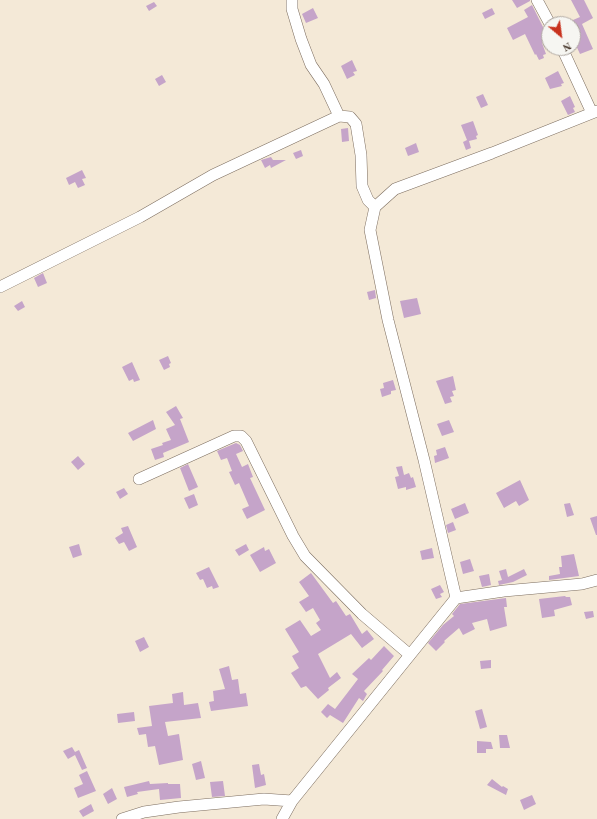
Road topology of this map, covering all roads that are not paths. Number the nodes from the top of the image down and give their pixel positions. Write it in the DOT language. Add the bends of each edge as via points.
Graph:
graph roads {
  1 [pos="292,0"];
  2 [pos="537,0"];
  3 [pos="546,16"];
  4 [pos="566,56"];
  5 [pos="595,112"];
  6 [pos="339,116"];
  7 [pos="375,207"];
  8 [pos="0,287"];
  9 [pos="140,479"];
  10 [pos="597,580"];
  11 [pos="456,598"];
  12 [pos="410,655"];
  13 [pos="292,801"];
  14 [pos="122,819"];
  15 [pos="282,819"];
  1 -- 6 [label="street" via="296,24 311,65 324,84"];
  2 -- 3 [label="street"];
  4 -- 5 [label="street"];
  5 -- 7 [label="street" via="395,189"];
  6 -- 7 [label="street" via="350,117 356,124 362,186 368,200"];
  6 -- 8 [label="street" via="214,175 140,217"];
  7 -- 11 [label="street" via="370,230 388,320"];
  9 -- 12 [label="street" via="234,436 241,436 246,441 305,556 362,614"];
  10 -- 11 [label="street" via="582,584"];
  11 -- 12 [label="street"];
  12 -- 13 [label="street"];
  13 -- 14 [label="street" via="264,800 179,807 144,812"];
  13 -- 15 [label="street"];
}
